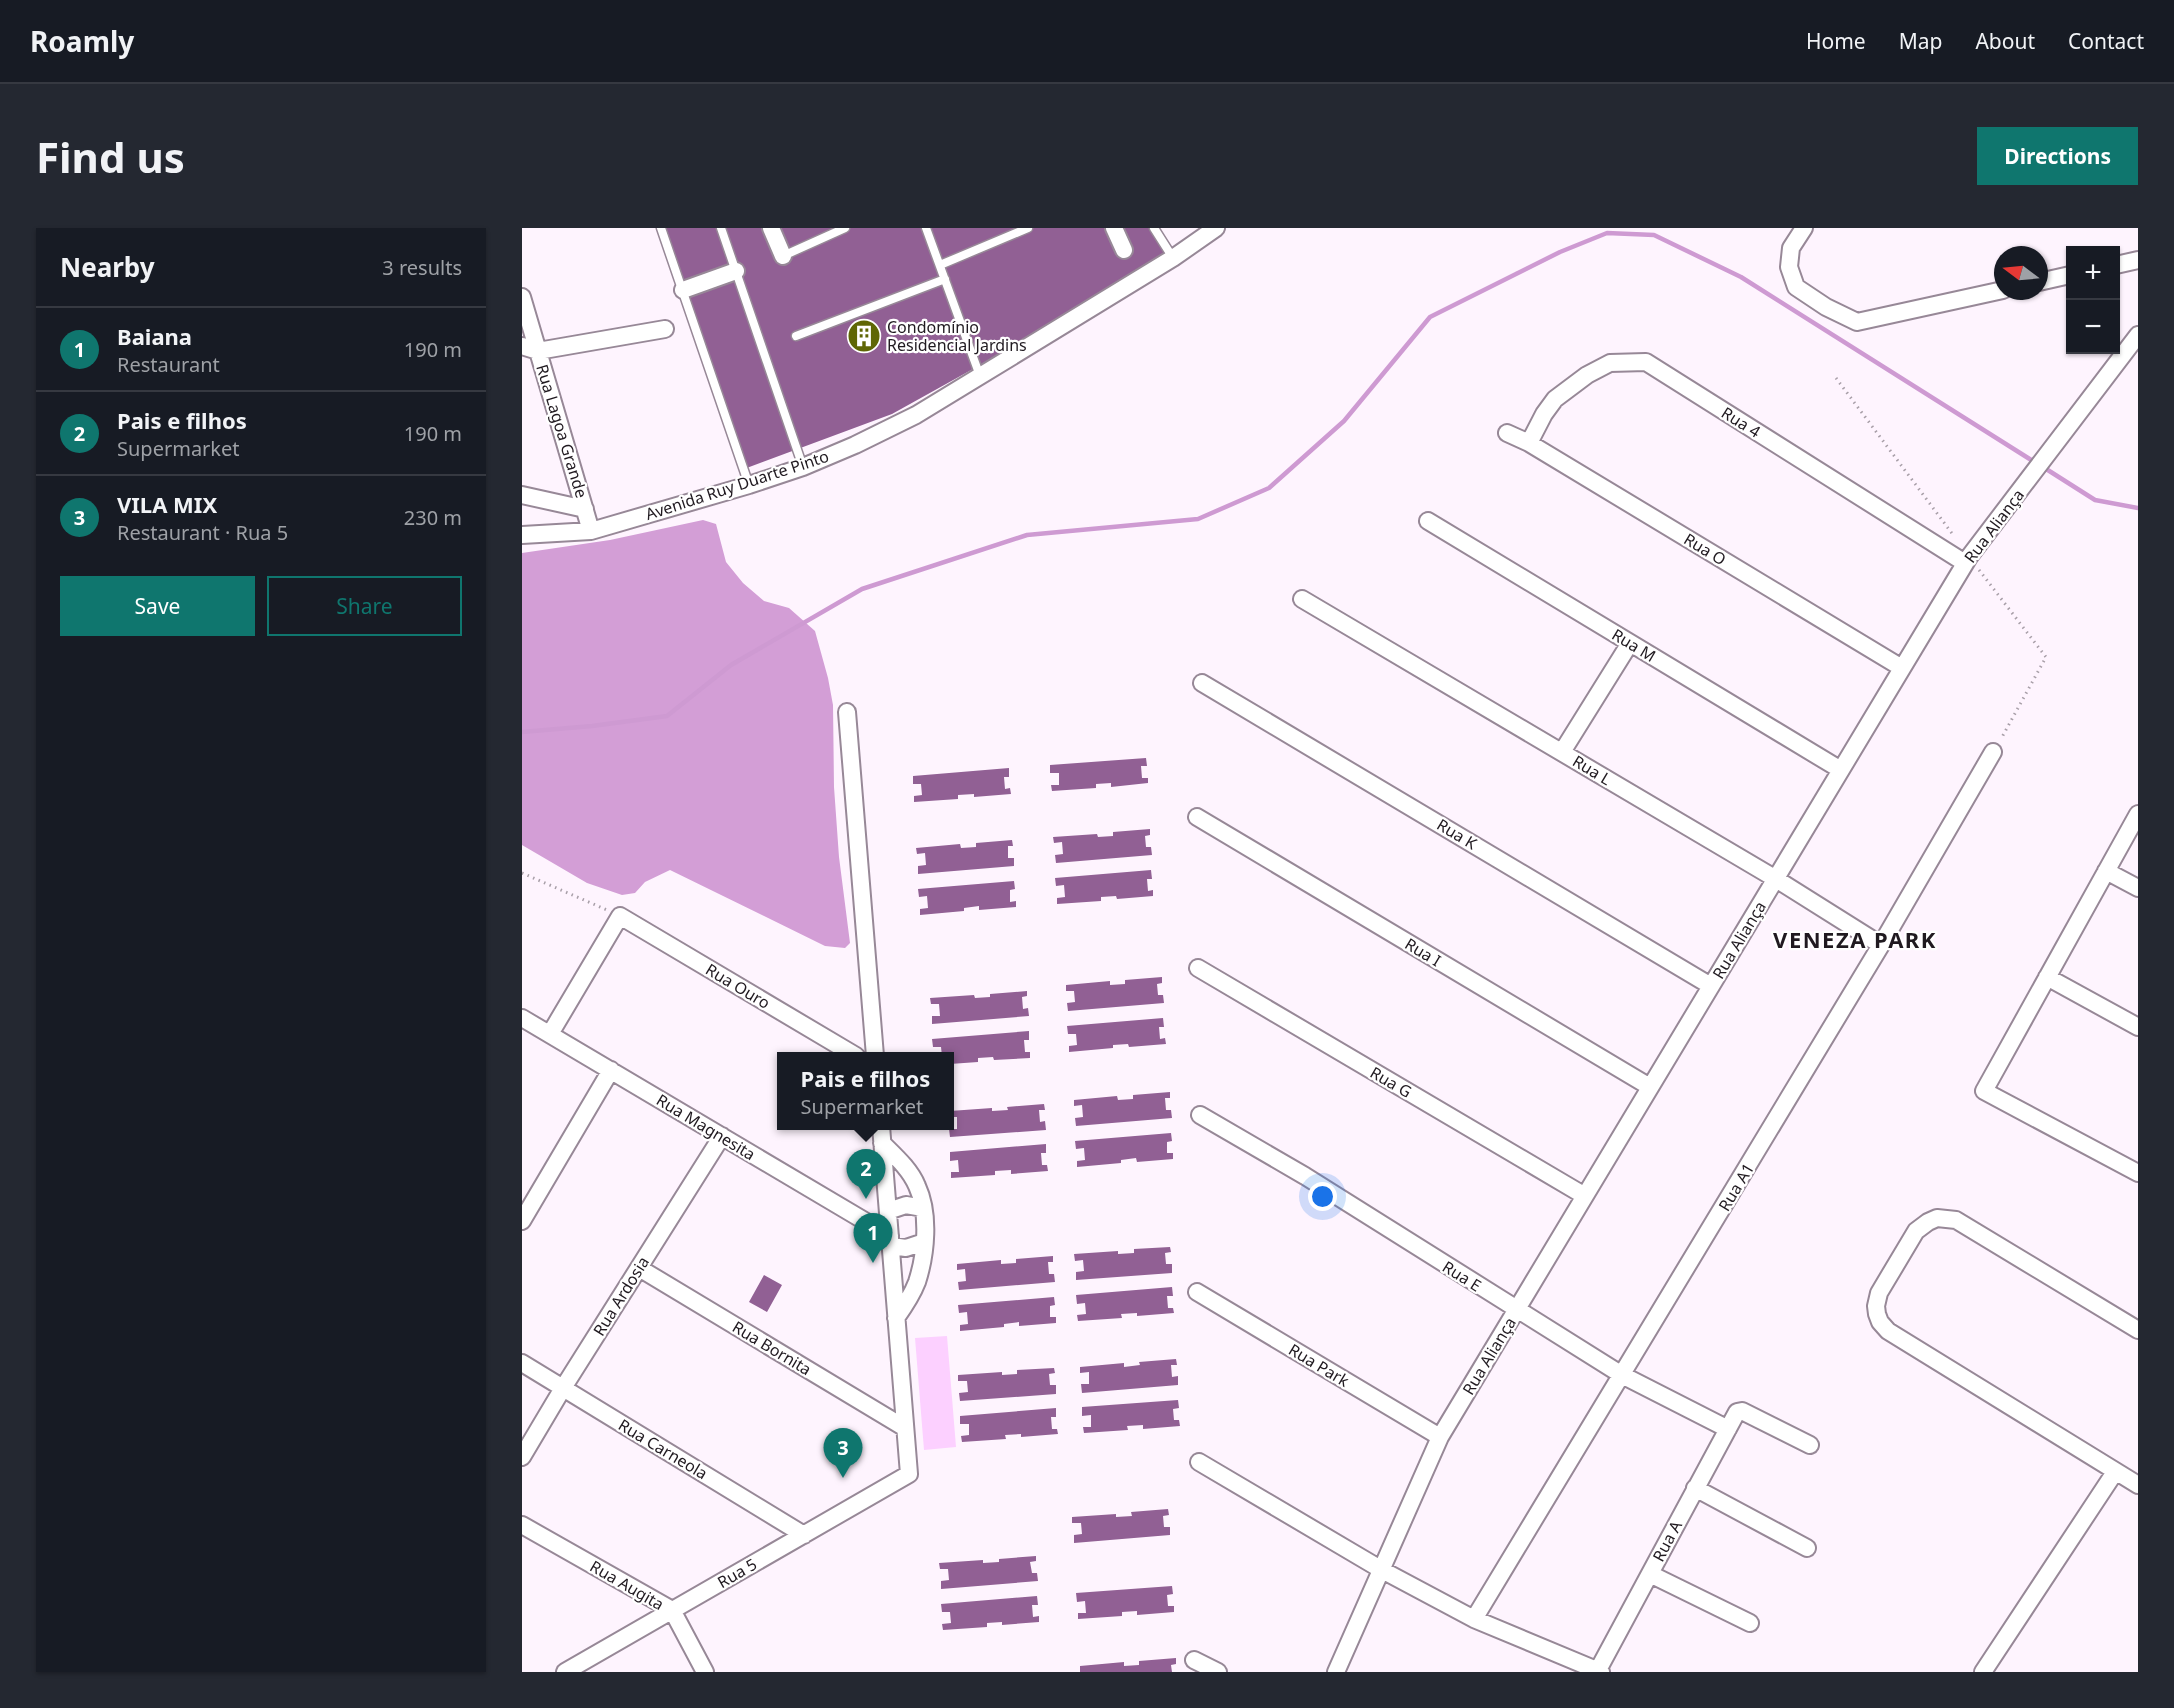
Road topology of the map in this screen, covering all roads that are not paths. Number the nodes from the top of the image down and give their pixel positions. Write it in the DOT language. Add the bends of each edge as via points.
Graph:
graph roads {
  1 [pos="661,228"];
  2 [pos="721,228"];
  3 [pos="771,228"];
  4 [pos="845,228"];
  5 [pos="926,228"];
  6 [pos="1028,228"];
  7 [pos="1114,228"];
  8 [pos="1154,228"];
  9 [pos="1216,228"];
  10 [pos="1804,228"];
  11 [pos="1124,250"];
  12 [pos="783,256"];
  13 [pos="1173,258"];
  14 [pos="2138,260"];
  15 [pos="2120,264"];
  16 [pos="940,265"];
  17 [pos="736,271"];
  18 [pos="2066,276"];
  19 [pos="945,279"];
  20 [pos="2048,280"];
  21 [pos="683,290"];
  22 [pos="1994,292"];
  23 [pos="522,297"];
  24 [pos="664,329"];
  25 [pos="2138,335"];
  26 [pos="796,336"];
  27 [pos="530,348"];
  28 [pos="980,376"];
  29 [pos="1506,433"];
  30 [pos="1529,443"];
  31 [pos="803,467"];
  32 [pos="749,485"];
  33 [pos="522,495"];
  34 [pos="585,509"];
  35 [pos="1428,521"];
  36 [pos="591,531"];
  37 [pos="522,535"];
  38 [pos="1967,560"];
  39 [pos="1302,599"];
  40 [pos="1630,643"];
  41 [pos="1902,668"];
  42 [pos="1202,683"];
  43 [pos="847,712"];
  44 [pos="1562,752"];
  45 [pos="1993,752"];
  46 [pos="1841,770"];
  47 [pos="2138,814"];
  48 [pos="1197,817"];
  49 [pos="2106,871"];
  50 [pos="1776,879"];
  51 [pos="2138,888"];
  52 [pos="1881,945"];
  53 [pos="1198,968"];
  54 [pos="2047,977"];
  55 [pos="1711,986"];
  56 [pos="522,1018"];
  57 [pos="2138,1027"];
  58 [pos="550,1034"];
  59 [pos="849,1052"];
  60 [pos="875,1052"];
  61 [pos="610,1070"];
  62 [pos="1650,1087"];
  63 [pos="1200,1115"];
  64 [pos="881,1130"];
  65 [pos="722,1136"];
  66 [pos="882,1143"];
  67 [pos="2138,1173"];
  68 [pos="1585,1196"];
  69 [pos="923,1208"];
  70 [pos="888,1211"];
  71 [pos="522,1221"];
  72 [pos="890,1241"];
  73 [pos="924,1242"];
  74 [pos="639,1268"];
  75 [pos="1197,1292"];
  76 [pos="1516,1310"];
  77 [pos="896,1318"];
  78 [pos="2138,1330"];
  79 [pos="522,1363"];
  80 [pos="1622,1375"];
  81 [pos="563,1388"];
  82 [pos="905,1428"];
  83 [pos="1728,1429"];
  84 [pos="1440,1437"];
  85 [pos="1810,1445"];
  86 [pos="522,1457"];
  87 [pos="1199,1462"];
  88 [pos="2115,1472"];
  89 [pos="2138,1485"];
  90 [pos="1695,1488"];
  91 [pos="522,1525"];
  92 [pos="804,1534"];
  93 [pos="1807,1548"];
  94 [pos="1382,1570"];
  95 [pos="1650,1574"];
  96 [pos="672,1611"];
  97 [pos="1474,1619"];
  98 [pos="1750,1623"];
  99 [pos="1194,1660"];
  100 [pos="1600,1671"];
  101 [pos="565,1672"];
  102 [pos="705,1672"];
  103 [pos="1218,1672"];
  104 [pos="1336,1672"];
  105 [pos="1983,1672"];
  1 -- 21 [label="lane"];
  2 -- 17 [label="lane"];
  3 -- 12 [label="street"];
  4 -- 12 [label="lane"];
  5 -- 16 [label="lane"];
  6 -- 16 [label="lane"];
  7 -- 11 [label="street"];
  8 -- 13 [label="lane"];
  9 -- 13 [label="street, Avenida Ruy Duarte Pinto"];
  10 -- 22 [label="street" via="1791,248 1789,267 1796,287 1857,322"];
  13 -- 28 [label="street, Avenida Ruy Duarte Pinto"];
  14 -- 15 [label="street"];
  16 -- 19 [label="lane"];
  17 -- 21 [label="street"];
  17 -- 31 [label="lane"];
  18 -- 20 [label="street"];
  19 -- 26 [label="lane"];
  19 -- 28 [label="lane"];
  21 -- 32 [label="lane"];
  23 -- 27 [label="street, Rua Lagoa Grande"];
  24 -- 27 [label="street"];
  25 -- 38 [label="street, Rua Aliança"];
  27 -- 34 [label="street, Rua Lagoa Grande"];
  28 -- 31 [label="street, Avenida Ruy Duarte Pinto" via="916,415"];
  29 -- 30 [label="street, Rua O"];
  30 -- 38 [label="street, Rua 4" via="1555,399 1587,375 1610,363 1646,362"];
  30 -- 41 [label="street, Rua O"];
  31 -- 32 [label="street, Avenida Ruy Duarte Pinto"];
  32 -- 36 [label="street, Avenida Ruy Duarte Pinto"];
  33 -- 34 [label="street"];
  34 -- 36 [label="street, Rua Lagoa Grande"];
  35 -- 40 [label="street, Rua M"];
  36 -- 37 [label="street, Avenida Ruy Duarte Pinto"];
  38 -- 41 [label="street, Rua Aliança"];
  39 -- 44 [label="street, Rua L"];
  40 -- 44 [label="street"];
  40 -- 46 [label="street, Rua M"];
  41 -- 46 [label="street, Rua Aliança"];
  42 -- 55 [label="street, Rua K"];
  43 -- 60 [label="street"];
  44 -- 50 [label="street, Rua L"];
  45 -- 52 [label="street, Rua A1"];
  46 -- 50 [label="street, Rua Aliança"];
  47 -- 49 [label="street"];
  48 -- 62 [label="street, Rua I"];
  49 -- 51 [label="street"];
  49 -- 54 [label="street"];
  50 -- 52 [label="street, Rua L"];
  50 -- 55 [label="street, Rua Aliança"];
  52 -- 80 [label="street, Rua A1"];
  53 -- 68 [label="street, Rua G"];
  54 -- 57 [label="street"];
  54 -- 67 [label="street" via="1984,1091"];
  55 -- 62 [label="street, Rua Aliança"];
  56 -- 58 [label="street, Rua Magnesita"];
  58 -- 59 [label="street, Rua Ouro" via="620,916"];
  58 -- 61 [label="street, Rua Magnesita"];
  61 -- 65 [label="street, Rua Magnesita"];
  61 -- 71 [label="street"];
  62 -- 68 [label="street, Rua Aliança"];
  63 -- 76 [label="street, Rua E" via="1305,1176"];
  64 -- 66 [label="street"];
  65 -- 72 [label="street, Rua Magnesita"];
  65 -- 74 [label="street, Rua Ardosia"];
  66 -- 69 [label="street" via="917,1186"];
  66 -- 70 [label="street"];
  68 -- 76 [label="street, Rua Aliança"];
  69 -- 70 [label="street" via="906,1205"];
  69 -- 73 [label="street"];
  70 -- 72 [label="street"];
  72 -- 73 [label="street" via="906,1248"];
  72 -- 77 [label="street"];
  73 -- 77 [label="street" via="917,1281"];
  74 -- 81 [label="street, Rua Ardosia"];
  74 -- 82 [label="street, Rua Bornita"];
  75 -- 84 [label="street, Rua Park"];
  76 -- 80 [label="street, Rua E"];
  76 -- 84 [label="street, Rua Aliança"];
  77 -- 82 [label="street"];
  78 -- 88 [label="street" via="1948,1218 1928,1221 1916,1231 1879,1293 1876,1306 1880,1322 1888,1331"];
  79 -- 81 [label="street, Rua Carneola"];
  80 -- 83 [label="street, Rua E"];
  80 -- 97 [label="street, Rua A1"];
  81 -- 86 [label="street, Rua Ardosia"];
  81 -- 92 [label="street, Rua Carneola"];
  82 -- 92 [label="street, Rua 5" via="909,1474"];
  83 -- 85 [label="street, Rua A" via="1742,1410"];
  83 -- 90 [label="street, Rua A"];
  84 -- 94 [label="street, Rua Aliança"];
  87 -- 94 [label="street"];
  88 -- 89 [label="street"];
  88 -- 105 [label="street"];
  90 -- 93 [label="street"];
  90 -- 95 [label="street, Rua A"];
  91 -- 96 [label="street, Rua Augita"];
  92 -- 96 [label="street, Rua 5"];
  94 -- 97 [label="street"];
  94 -- 104 [label="street, Rua Aliança"];
  95 -- 98 [label="street"];
  95 -- 100 [label="street, Rua A"];
  96 -- 101 [label="street, Rua 5"];
  96 -- 102 [label="street, Rua Augita"];
  97 -- 100 [label="street"];
  99 -- 103 [label="street"];
}
